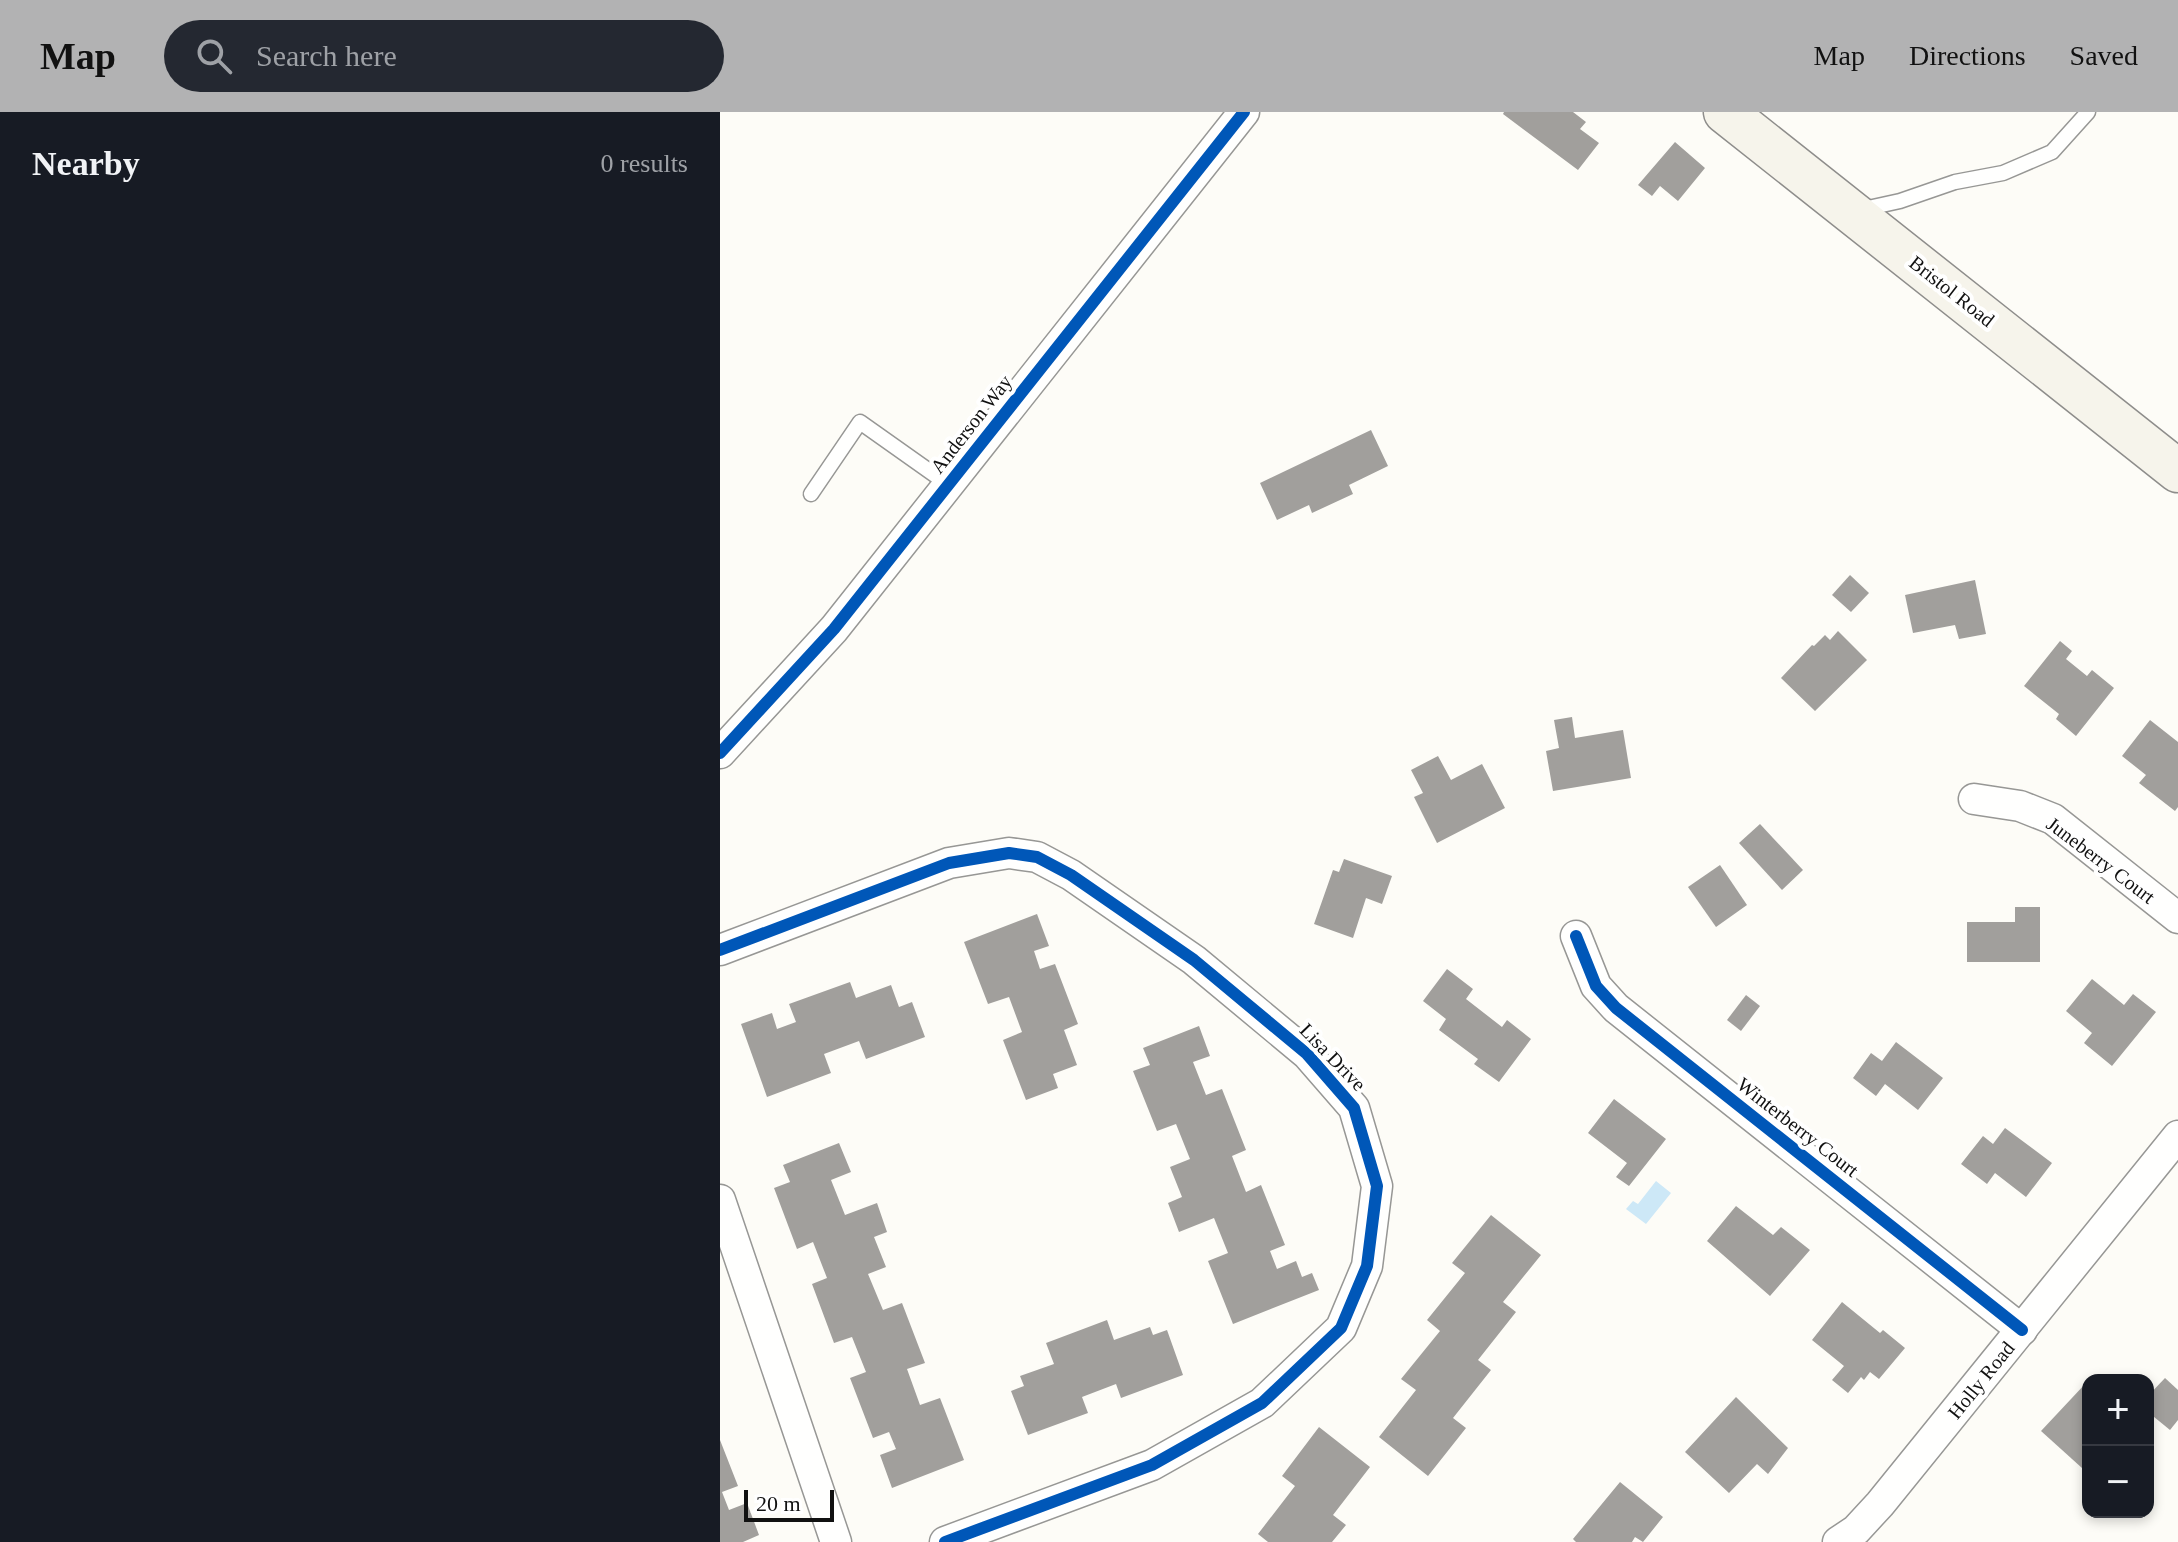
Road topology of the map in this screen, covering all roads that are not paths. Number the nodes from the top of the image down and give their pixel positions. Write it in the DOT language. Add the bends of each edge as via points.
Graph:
graph roads {
  1 [pos="1244,112"];
  2 [pos="1725,112"];
  3 [pos="2088,112"];
  4 [pos="1851,212"];
  5 [pos="2178,471"];
  6 [pos="949,485"];
  7 [pos="811,494"];
  8 [pos="720,753"];
  9 [pos="1974,799"];
  10 [pos="2178,918"];
  11 [pos="1576,936"];
  12 [pos="720,950"];
  13 [pos="2178,1136"];
  14 [pos="720,1200"];
  15 [pos="2022,1330"];
  16 [pos="836,1542"];
  17 [pos="945,1542"];
  18 [pos="1838,1542"];
  1 -- 6 [label="street, Anderson Way"];
  2 -- 4 [label="main road, Bristol Road"];
  3 -- 4 [label="lane" via="2052,152 2015,168"];
  4 -- 5 [label="main road, Bristol Road"];
  6 -- 7 [label="lane" via="860,422"];
  6 -- 8 [label="street, Anderson Way" via="834,629"];
  9 -- 10 [label="street, Juneberry Court" via="2020,806 2053,819"];
  11 -- 15 [label="street, Winterberry Court" via="1596,986 1616,1008"];
  12 -- 17 [label="street, Lisa Drive" via="949,863 1009,853 1037,857 1194,960 1307,1054 1354,1108 1377,1186 1367,1266 1341,1328 1262,1403 1152,1465"];
  13 -- 15 [label="street, Holly Road"];
  14 -- 16 [label="street"];
  15 -- 18 [label="street, Holly Road" via="1880,1504"];
}
